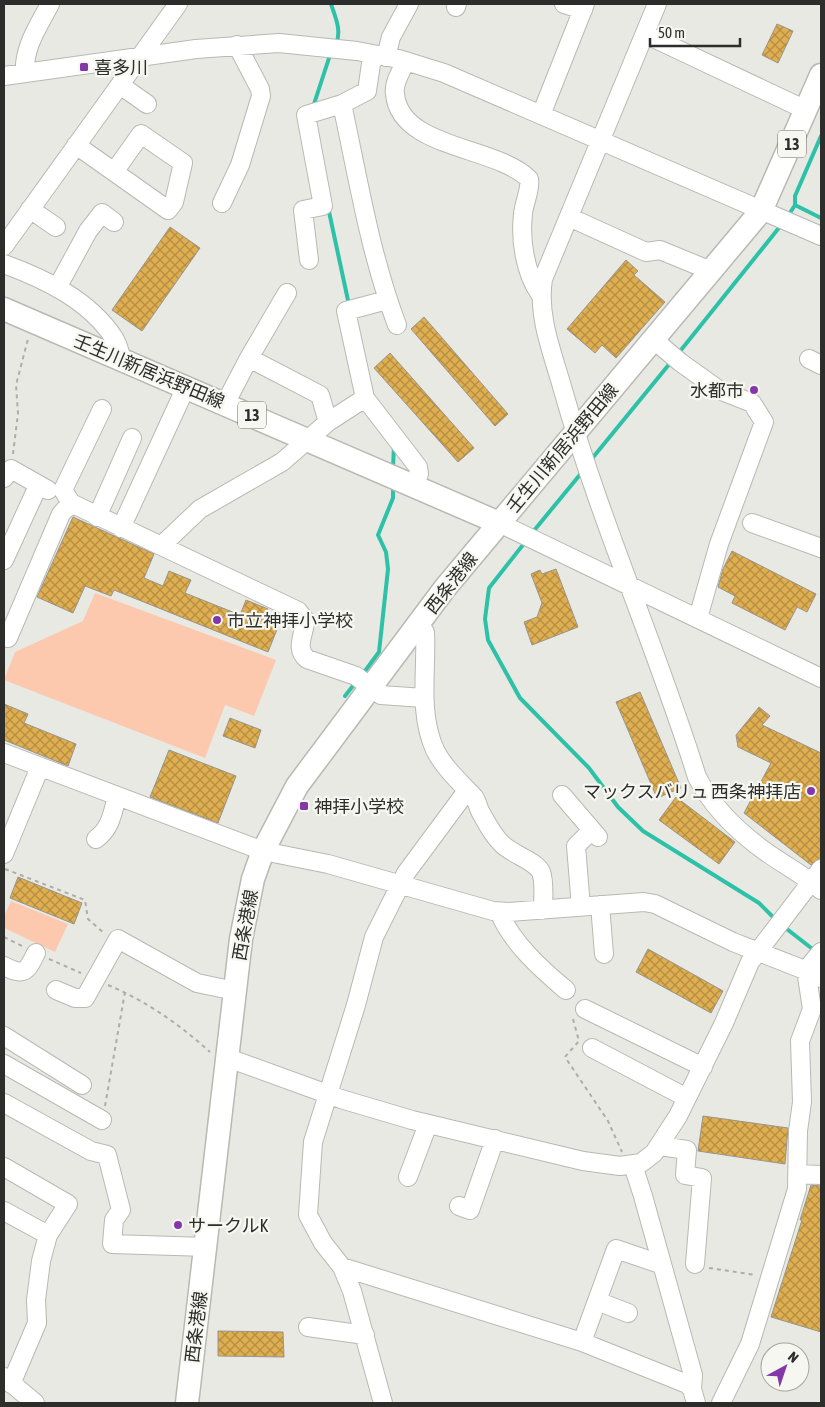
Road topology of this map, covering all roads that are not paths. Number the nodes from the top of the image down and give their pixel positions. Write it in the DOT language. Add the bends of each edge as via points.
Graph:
graph roads {
  1 [pos="50,4"];
  2 [pos="178,4"];
  3 [pos="409,4"];
  4 [pos="564,4"];
  5 [pos="657,4"];
  6 [pos="584,7"];
  7 [pos="645,34"];
  8 [pos="237,45"];
  9 [pos="140,56"];
  10 [pos="381,56"];
  11 [pos="406,62"];
  12 [pos="25,73"];
  13 [pos="4,76"];
  14 [pos="821,76"];
  15 [pos="120,84"];
  16 [pos="147,104"];
  17 [pos="342,104"];
  18 [pos="806,110"];
  19 [pos="541,115"];
  20 [pos="600,141"];
  21 [pos="76,145"];
  22 [pos="114,172"];
  23 [pos="222,203"];
  24 [pos="30,209"];
  25 [pos="760,211"];
  26 [pos="569,217"];
  27 [pos="114,222"];
  28 [pos="56,227"];
  29 [pos="821,236"];
  30 [pos="4,246"];
  31 [pos="309,260"];
  32 [pos="4,264"];
  33 [pos="711,271"];
  34 [pos="56,288"];
  35 [pos="287,294"];
  36 [pos="540,294"];
  37 [pos="387,300"];
  38 [pos="5,315"];
  39 [pos="397,325"];
  40 [pos="654,340"];
  41 [pos="249,358"];
  42 [pos="122,360"];
  43 [pos="186,387"];
  44 [pos="365,398"];
  45 [pos="225,404"];
  46 [pos="102,409"];
  47 [pos="328,422"];
  48 [pos="575,433"];
  49 [pos="132,438"];
  50 [pos="309,439"];
  51 [pos="7,474"];
  52 [pos="414,484"];
  53 [pos="38,486"];
  54 [pos="68,500"];
  55 [pos="97,517"];
  56 [pos="499,523"];
  57 [pos="752,523"];
  58 [pos="121,528"];
  59 [pos="161,546"];
  60 [pos="821,548"];
  61 [pos="4,560"];
  62 [pos="631,586"];
  63 [pos="698,618"];
  64 [pos="418,625"];
  65 [pos="4,637"];
  66 [pos="821,678"];
  67 [pos="371,687"];
  68 [pos="424,698"];
  69 [pos="4,752"];
  70 [pos="40,768"];
  71 [pos="466,792"];
  72 [pos="562,795"];
  73 [pos="117,797"];
  74 [pos="96,839"];
  75 [pos="263,851"];
  76 [pos="4,854"];
  77 [pos="818,881"];
  78 [pos="400,885"];
  79 [pos="600,905"];
  80 [pos="581,907"];
  81 [pos="543,910"];
  82 [pos="499,912"];
  83 [pos="757,951"];
  84 [pos="821,952"];
  85 [pos="36,953"];
  86 [pos="604,954"];
  87 [pos="4,966"];
  88 [pos="814,974"];
  89 [pos="56,990"];
  90 [pos="566,990"];
  91 [pos="235,991"];
  92 [pos="579,1012"];
  93 [pos="4,1036"];
  94 [pos="592,1048"];
  95 [pos="228,1058"];
  96 [pos="4,1064"];
  97 [pos="703,1067"];
  98 [pos="82,1085"];
  99 [pos="327,1094"];
  100 [pos="687,1098"];
  101 [pos="4,1103"];
  102 [pos="102,1120"];
  103 [pos="428,1124"];
  104 [pos="495,1139"];
  105 [pos="660,1146"];
  106 [pos="630,1165"];
  107 [pos="4,1167"];
  108 [pos="798,1174"];
  109 [pos="821,1175"];
  110 [pos="408,1177"];
  111 [pos="473,1207"];
  112 [pos="4,1211"];
  113 [pos="48,1235"];
  114 [pos="206,1247"];
  115 [pos="660,1264"];
  116 [pos="695,1264"];
  117 [pos="342,1267"];
  118 [pos="597,1301"];
  119 [pos="628,1313"];
  120 [pos="308,1327"];
  121 [pos="365,1335"];
  122 [pos="582,1342"];
  123 [pos="8,1380"];
  124 [pos="694,1396"];
  125 [pos="35,1403"];
  126 [pos="188,1403"];
  127 [pos="383,1403"];
  128 [pos="721,1403"];
  1 -- 12 [label="street" via="28,49"];
  2 -- 9 [label="street"];
  3 -- 10 [label="street"];
  4 -- 6 [label="street"];
  5 -- 7 [label="street"];
  6 -- 19 [label="street"];
  7 -- 18 [label="street"];
  7 -- 20 [label="street"];
  8 -- 9 [label="street"];
  8 -- 10 [label="street" via="306,45"];
  8 -- 23 [label="street" via="261,96 240,165"];
  9 -- 12 [label="street"];
  9 -- 15 [label="street"];
  10 -- 11 [label="street"];
  10 -- 17 [label="street" via="371,64 367,92"];
  11 -- 19 [label="street" via="444,73"];
  11 -- 36 [label="street" via="394,93 398,106 414,126 442,142 490,156 529,179 522,232 531,282"];
  12 -- 13 [label="street"];
  14 -- 18 [label="main road, 壬生川新居浜野田線 / 13"];
  15 -- 16 [label="street"];
  15 -- 21 [label="street"];
  17 -- 31 [label="street" via="306,116 323,206 303,210"];
  17 -- 37 [label="street"];
  18 -- 25 [label="main road, 壬生川新居浜野田線 / 13"];
  19 -- 20 [label="street"];
  20 -- 25 [label="street"];
  20 -- 26 [label="street"];
  21 -- 22 [label="street"];
  21 -- 24 [label="street"];
  24 -- 28 [label="street"];
  24 -- 30 [label="street"];
  25 -- 29 [label="street"];
  25 -- 33 [label="main road, 壬生川新居浜野田線 / 13"];
  26 -- 33 [label="street" via="646,252 660,250"];
  26 -- 36 [label="street"];
  27 -- 34 [label="street" via="102,213 88,231"];
  32 -- 34 [label="street"];
  33 -- 40 [label="main road, 壬生川新居浜野田線 / 13"];
  34 -- 42 [label="street" via="84,306 101,322 116,340"];
  35 -- 41 [label="street"];
  36 -- 48 [label="street" via="544,322"];
  37 -- 39 [label="street"];
  37 -- 44 [label="street" via="346,311"];
  38 -- 42 [label="main road, 壬生川新居浜野田線 / 13" via="32,321"];
  40 -- 48 [label="main road, 壬生川新居浜野田線 / 13"];
  40 -- 63 [label="street" via="719,390 752,403 764,422 719,544"];
  41 -- 45 [label="street"];
  41 -- 47 [label="street" via="320,395"];
  42 -- 43 [label="main road, 壬生川新居浜野田線 / 13"];
  43 -- 45 [label="main road, 壬生川新居浜野田線 / 13"];
  43 -- 58 [label="street"];
  44 -- 47 [label="street"];
  44 -- 52 [label="street" via="418,467 419,474"];
  45 -- 50 [label="main road, 壬生川新居浜野田線 / 13"];
  46 -- 54 [label="street" via="62,490"];
  47 -- 50 [label="street"];
  48 -- 56 [label="main road, 壬生川新居浜野田線 / 13"];
  48 -- 62 [label="street"];
  49 -- 55 [label="street"];
  50 -- 52 [label="main road, 壬生川新居浜野田線 / 13"];
  50 -- 59 [label="street" via="282,462 200,509"];
  51 -- 53 [label="street"];
  52 -- 56 [label="main road, 壬生川新居浜野田線 / 13"];
  53 -- 54 [label="street"];
  53 -- 61 [label="street"];
  54 -- 55 [label="street"];
  54 -- 65 [label="street" via="8,638"];
  55 -- 58 [label="street"];
  56 -- 62 [label="street"];
  56 -- 64 [label="main road, 西条港線"];
  57 -- 60 [label="street"];
  58 -- 59 [label="street"];
  59 -- 67 [label="street" via="298,611 305,620 300,645 302,654 314,662 356,676"];
  62 -- 63 [label="street"];
  62 -- 77 [label="street" via="706,796 757,846"];
  63 -- 66 [label="street"];
  64 -- 67 [label="main road, 西条港線"];
  64 -- 68 [label="street" via="425,632"];
  67 -- 68 [label="street" via="381,695"];
  67 -- 75 [label="main road, 西条港線" via="298,786"];
  68 -- 71 [label="street" via="429,733 436,752"];
  69 -- 70 [label="street"];
  70 -- 73 [label="street"];
  70 -- 76 [label="street"];
  71 -- 78 [label="street" via="414,860"];
  71 -- 81 [label="street" via="474,798 501,843 513,854 539,868"];
  72 -- 80 [label="street" via="595,834 576,846"];
  73 -- 74 [label="street" via="110,824"];
  73 -- 75 [label="street"];
  75 -- 78 [label="street" via="328,864"];
  75 -- 91 [label="main road, 西条港線" via="247,907"];
  77 -- 83 [label="street"];
  78 -- 82 [label="street"];
  78 -- 99 [label="street" via="371,946"];
  79 -- 80 [label="street"];
  79 -- 83 [label="street" via="655,904"];
  79 -- 86 [label="street"];
  80 -- 81 [label="street"];
  81 -- 82 [label="street"];
  82 -- 90 [label="street" via="506,927 545,973"];
  83 -- 88 [label="street"];
  83 -- 97 [label="street"];
  84 -- 88 [label="street"];
  85 -- 87 [label="street" via="24,972"];
  88 -- 108 [label="street" via="812,1009 800,1041 803,1082"];
  89 -- 91 [label="street" via="75,998 85,998 118,939 197,983"];
  91 -- 95 [label="main road, 西条港線"];
  92 -- 97 [label="street"];
  93 -- 98 [label="street"];
  94 -- 100 [label="street"];
  95 -- 99 [label="street"];
  95 -- 114 [label="main road, 西条港線"];
  96 -- 102 [label="street"];
  97 -- 100 [label="street"];
  99 -- 103 [label="street"];
  99 -- 117 [label="street" via="313,1142 308,1215 322,1243"];
  100 -- 105 [label="street"];
  101 -- 114 [label="street" via="91,1151 107,1155 121,1210 114,1220 112,1244"];
  103 -- 104 [label="street"];
  103 -- 110 [label="street"];
  104 -- 106 [label="street" via="583,1161"];
  104 -- 111 [label="street"];
  105 -- 106 [label="street" via="648,1159"];
  105 -- 116 [label="street" via="687,1150 685,1175 702,1178"];
  106 -- 115 [label="street" via="644,1196"];
  107 -- 113 [label="street" via="68,1204"];
  108 -- 109 [label="street"];
  108 -- 128 [label="street" via="793,1202 750,1344"];
  112 -- 113 [label="street"];
  113 -- 123 [label="street" via="36,1300 37,1323"];
  114 -- 126 [label="main road, 西条港線"];
  115 -- 118 [label="street" via="616,1249"];
  115 -- 124 [label="street" via="693,1375"];
  117 -- 121 [label="street"];
  117 -- 122 [label="street"];
  118 -- 119 [label="street"];
  118 -- 122 [label="street"];
  120 -- 121 [label="street"];
  121 -- 127 [label="street"];
  122 -- 124 [label="street" via="687,1384"];
  123 -- 125 [label="street"];
}
